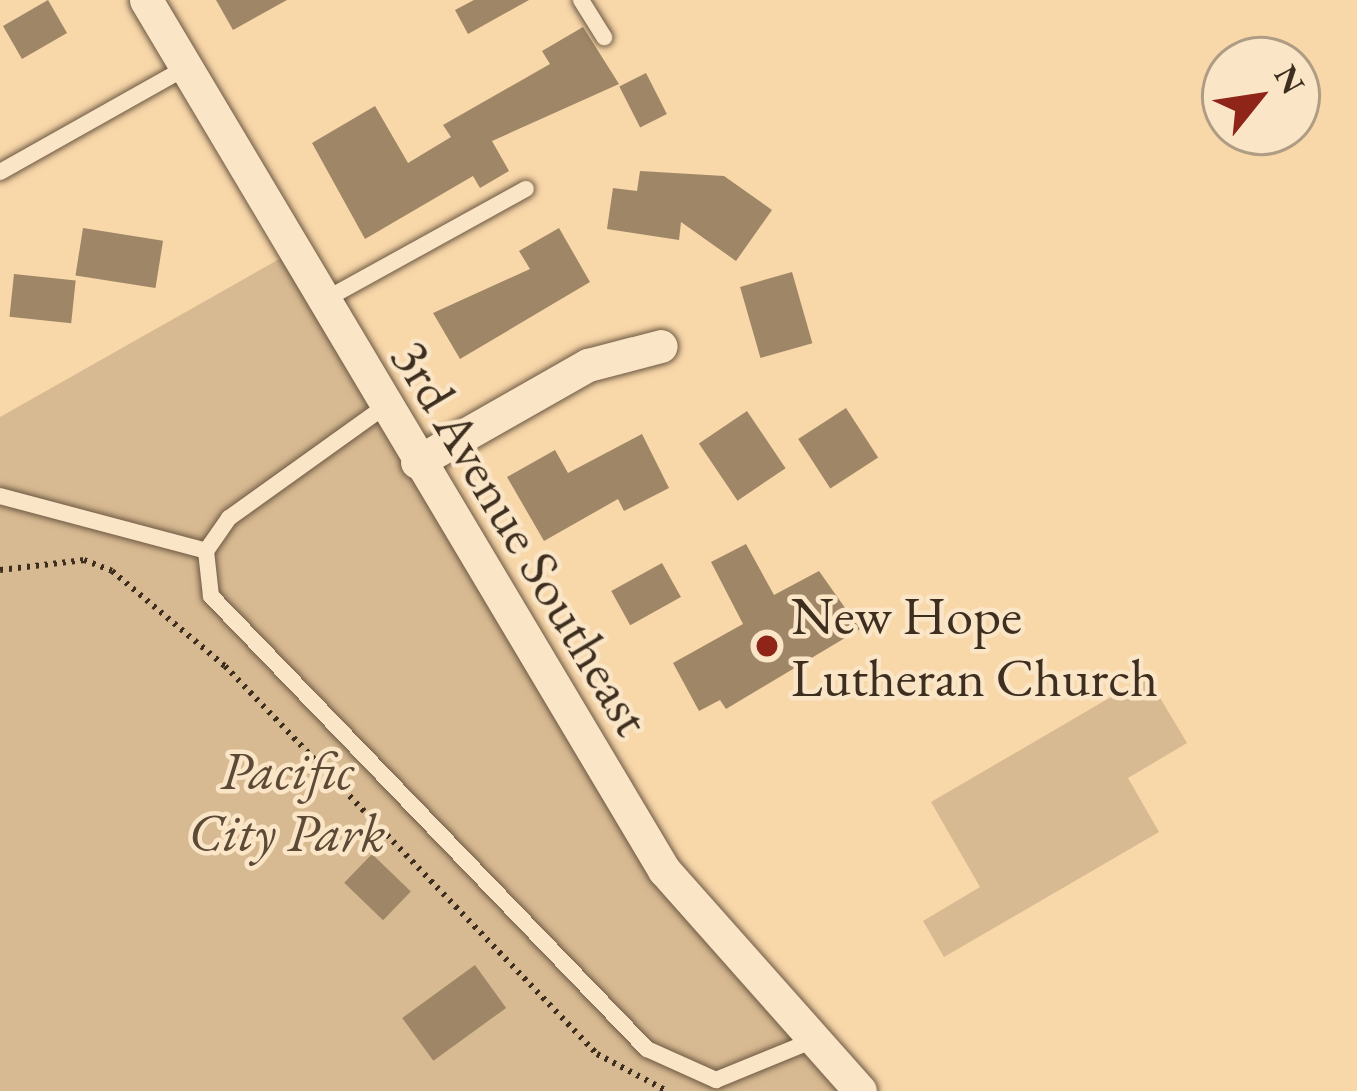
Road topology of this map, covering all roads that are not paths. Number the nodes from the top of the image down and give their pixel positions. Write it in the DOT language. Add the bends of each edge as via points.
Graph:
graph roads {
  1 [pos="146,0"];
  2 [pos="581,0"];
  3 [pos="604,38"];
  4 [pos="185,68"];
  5 [pos="0,172"];
  6 [pos="526,189"];
  7 [pos="320,303"];
  8 [pos="661,346"];
  9 [pos="384,407"];
  10 [pos="417,462"];
  11 [pos="0,496"];
  12 [pos="206,551"];
  13 [pos="814,1040"];
  14 [pos="860,1091"];
  1 -- 4 [label="street, 3rd Avenue Southeast"];
  2 -- 3 [label="lane"];
  4 -- 5 [label="lane"];
  4 -- 7 [label="street, 3rd Avenue Southeast"];
  6 -- 7 [label="lane"];
  7 -- 9 [label="street, 3rd Avenue Southeast"];
  8 -- 10 [label="street" via="588,365"];
  9 -- 10 [label="street, 3rd Avenue Southeast"];
  9 -- 12 [label="lane" via="245,504"];
  10 -- 13 [label="street, 3rd Avenue Southeast" via="669,877"];
  11 -- 12 [label="lane"];
  12 -- 13 [label="lane" via="211,596 241,631 647,1049 716,1080"];
  13 -- 14 [label="street, 3rd Avenue Southeast"];
}
